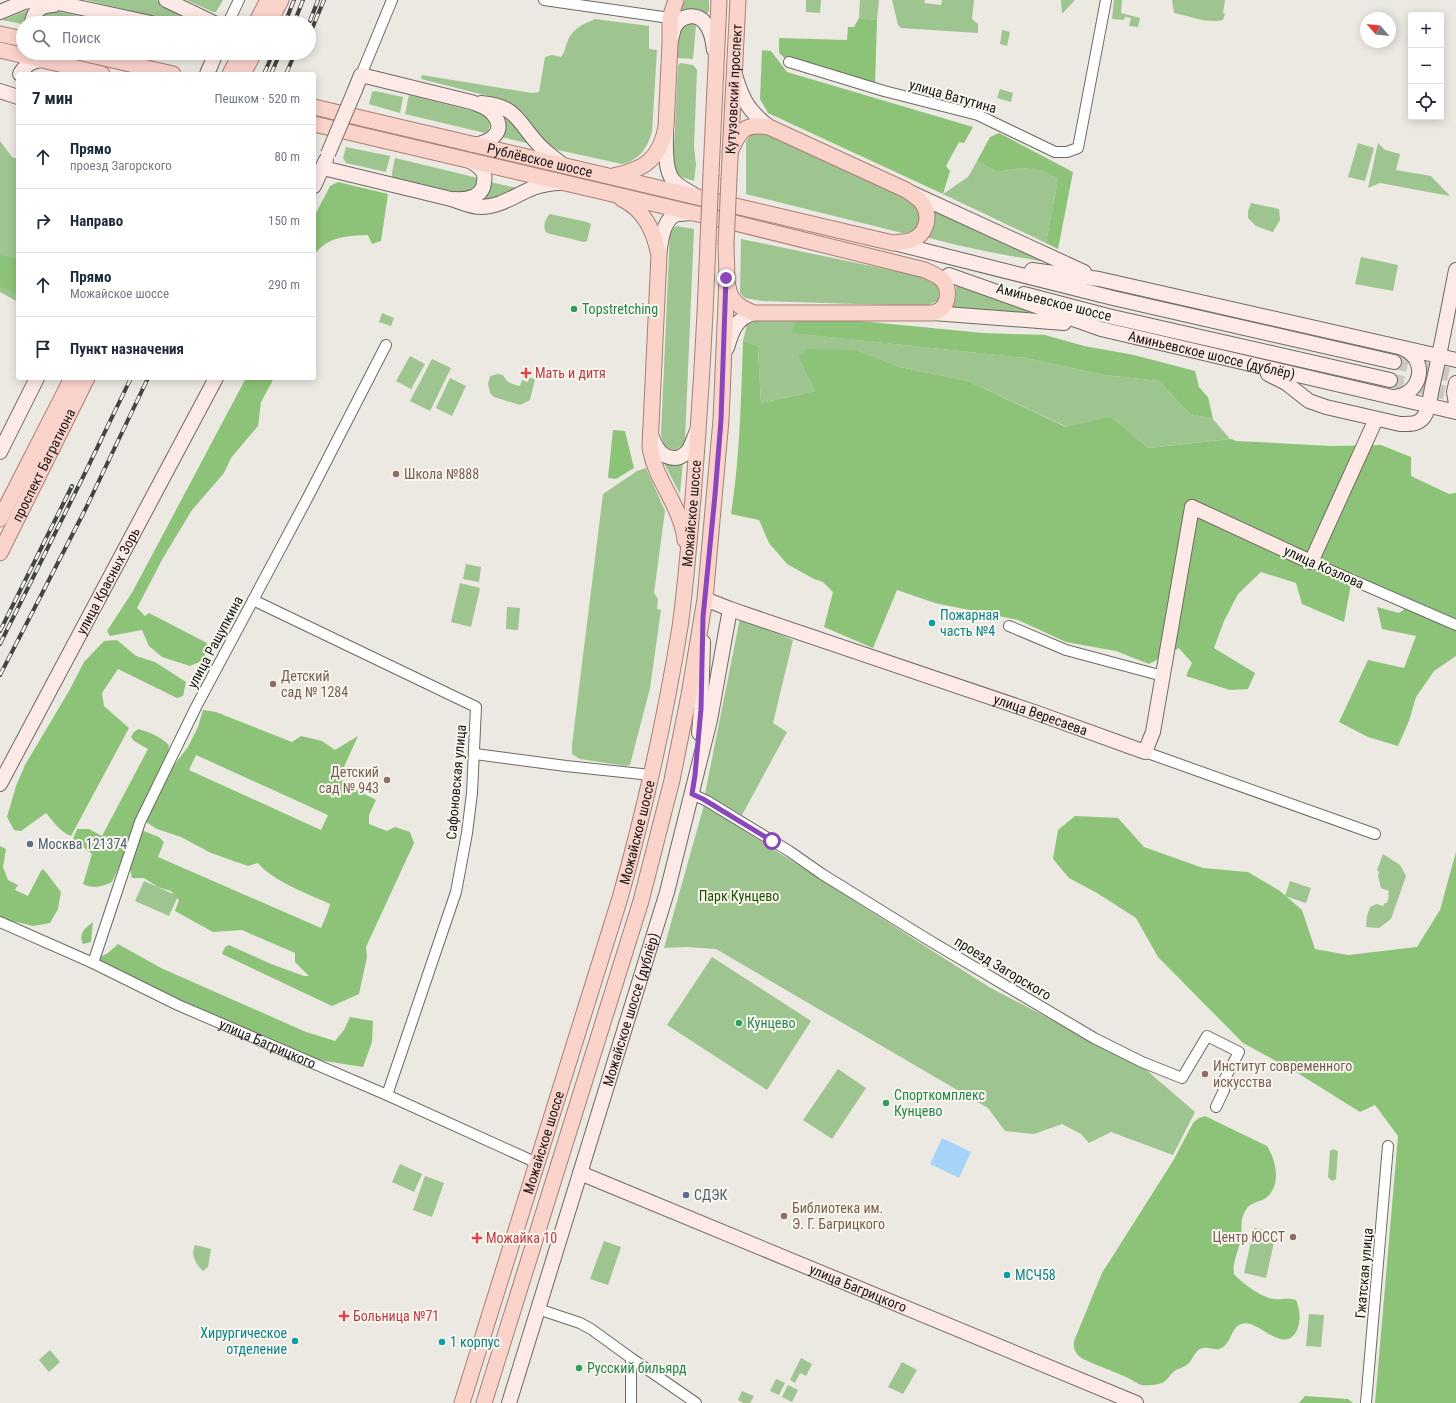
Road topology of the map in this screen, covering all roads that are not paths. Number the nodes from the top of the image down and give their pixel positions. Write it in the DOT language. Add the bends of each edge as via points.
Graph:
graph roads {
  1 [pos="35,0"];
  2 [pos="166,0"];
  3 [pos="239,0"];
  4 [pos="268,0"];
  5 [pos="282,0"];
  6 [pos="392,0"];
  7 [pos="544,0"];
  8 [pos="676,0"];
  9 [pos="719,0"];
  10 [pos="738,0"];
  11 [pos="1106,0"];
  12 [pos="62,4"];
  13 [pos="0,12"];
  14 [pos="33,16"];
  15 [pos="118,16"];
  16 [pos="199,16"];
  17 [pos="231,16"];
  18 [pos="260,16"];
  19 [pos="274,16"];
  20 [pos="670,18"];
  21 [pos="0,34"];
  22 [pos="16,37"];
  23 [pos="670,44"];
  24 [pos="0,50"];
  25 [pos="16,54"];
  26 [pos="41,60"];
  27 [pos="112,60"];
  28 [pos="213,60"];
  29 [pos="237,60"];
  30 [pos="250,60"];
  31 [pos="716,62"];
  32 [pos="789,62"];
  33 [pos="21,72"];
  34 [pos="93,72"];
  35 [pos="164,72"];
  36 [pos="208,72"];
  37 [pos="231,72"];
  38 [pos="244,72"];
  39 [pos="734,73"];
  40 [pos="361,75"];
  41 [pos="0,90"];
  42 [pos="16,96"];
  43 [pos="471,102"];
  44 [pos="316,107"];
  45 [pos="316,124"];
  46 [pos="666,127"];
  47 [pos="769,127"];
  48 [pos="473,145"];
  49 [pos="730,152"];
  50 [pos="470,161"];
  51 [pos="565,166"];
  52 [pos="322,168"];
  53 [pos="610,177"];
  54 [pos="316,182"];
  55 [pos="562,183"];
  56 [pos="906,190"];
  57 [pos="614,195"];
  58 [pos="695,195"];
  59 [pos="451,199"];
  60 [pos="766,212"];
  61 [pos="692,213"];
  62 [pos="719,219"];
  63 [pos="708,241"];
  64 [pos="893,243"];
  65 [pos="726,246"];
  66 [pos="659,255"];
  67 [pos="956,259"];
  68 [pos="925,270"];
  69 [pos="1456,270"];
  70 [pos="949,275"];
  71 [pos="726,278"];
  72 [pos="1099,279"];
  73 [pos="754,313"];
  74 [pos="933,313"];
  75 [pos="1100,329"];
  76 [pos="386,345"];
  77 [pos="1401,348"];
  78 [pos="1440,356"];
  79 [pos="723,360"];
  80 [pos="1456,360"];
  81 [pos="1238,362"];
  82 [pos="1394,362"];
  83 [pos="37,380"];
  84 [pos="71,380"];
  85 [pos="86,380"];
  86 [pos="215,380"];
  87 [pos="1390,380"];
  88 [pos="1456,383"];
  89 [pos="1390,396"];
  90 [pos="1456,404"];
  91 [pos="1428,406"];
  92 [pos="1456,412"];
  93 [pos="1376,419"];
  94 [pos="699,425"];
  95 [pos="650,432"];
  96 [pos="0,452"];
  97 [pos="0,519"];
  98 [pos="0,553"];
  99 [pos="688,561"];
  100 [pos="1311,562"];
  101 [pos="705,599"];
  102 [pos="252,600"];
  103 [pos="730,609"];
  104 [pos="703,617"];
  105 [pos="1456,625"];
  106 [pos="1009,626"];
  107 [pos="1163,676"];
  108 [pos="1145,752"];
  109 [pos="475,754"];
  110 [pos="651,775"];
  111 [pos="695,775"];
  112 [pos="0,784"];
  113 [pos="692,794"];
  114 [pos="1375,834"];
  115 [pos="0,922"];
  116 [pos="93,963"];
  117 [pos="387,1095"];
  118 [pos="1216,1107"];
  119 [pos="1388,1146"];
  120 [pos="537,1163"];
  121 [pos="580,1173"];
  122 [pos="538,1309"];
  123 [pos="630,1358"];
  124 [pos="486,1400"];
  125 [pos="461,1403"];
  126 [pos="509,1403"];
  127 [pos="630,1403"];
  128 [pos="696,1403"];
  129 [pos="1136,1403"];
  130 [pos="1366,1403"];
  1 -- 12 [label="street" via="49,0"];
  1 -- 13 [label="street"];
  2 -- 16 [label="street"];
  3 -- 17 [label="street"];
  4 -- 18 [label="main road"];
  5 -- 19 [label="main road"];
  6 -- 40 [label="street"];
  7 -- 20 [label="street"];
  8 -- 20 [label="main road"];
  9 -- 31 [label="main road, Кутузовский проспект"];
  10 -- 39 [label="main road, Кутузовский проспект"];
  11 -- 32 [label="street, улица Ватутина" via="1078,148 1068,152 1054,152 978,115 884,91"];
  12 -- 14 [label="street" via="40,7"];
  12 -- 15 [label="street"];
  20 -- 23 [label="main road"];
  21 -- 22 [label="main road"];
  23 -- 31 [label="street" via="678,22 691,16 698,17 708,28"];
  23 -- 46 [label="main road"];
  24 -- 25 [label="main road"];
  26 -- 33 [label="street" via="31,62"];
  26 -- 34 [label="main road"];
  27 -- 35 [label="main road"];
  28 -- 36 [label="street"];
  29 -- 37 [label="main road"];
  30 -- 38 [label="main road"];
  31 -- 63 [label="main road, Кутузовский проспект, bridge"];
  39 -- 47 [label="street" via="742,97 749,108"];
  39 -- 49 [label="main road, Кутузовский проспект"];
  40 -- 43 [label="street"];
  40 -- 52 [label="street, bridge"];
  41 -- 42 [label="street"];
  43 -- 48 [label="street" via="492,113 498,122 494,138"];
  43 -- 51 [label="street" via="494,104 510,110 541,148"];
  44 -- 48 [label="main road, Рублёвское шоссе"];
  45 -- 50 [label="main road, Рублёвское шоссе"];
  46 -- 53 [label="main road" via="661,147 650,162 626,174"];
  46 -- 58 [label="street" via="670,177"];
  47 -- 49 [label="main road" via="758,125 746,128 736,139"];
  47 -- 56 [label="main road"];
  48 -- 51 [label="main road, Рублёвское шоссе"];
  49 -- 65 [label="main road, Кутузовский проспект, bridge"];
  50 -- 55 [label="main road, Рублёвское шоссе"];
  50 -- 59 [label="street" via="483,171 482,190 472,197"];
  51 -- 53 [label="main road, Рублёвское шоссе"];
  52 -- 54 [label="street"];
  52 -- 59 [label="street"];
  53 -- 58 [label="main road, Рублёвское шоссе"];
  55 -- 57 [label="main road, Рублёвское шоссе"];
  55 -- 59 [label="street" via="541,185 492,206 468,206"];
  56 -- 64 [label="main road" via="924,205 927,222 919,236 912,240"];
  56 -- 72 [label="street"];
  57 -- 61 [label="main road, Рублёвское шоссе"];
  57 -- 66 [label="main road" via="627,201 643,216 653,231"];
  58 -- 60 [label="main road, Рублёвское шоссе"];
  60 -- 64 [label="main road, Аминьевское шоссе"];
  61 -- 62 [label="main road, Рублёвское шоссе"];
  61 -- 66 [label="street" via="673,216 668,222 662,236"];
  62 -- 68 [label="main road, Аминьевское шоссе"];
  63 -- 94 [label="main road, Можайское шоссе"];
  64 -- 67 [label="street, Аминьевское шоссе"];
  65 -- 71 [label="main road, Можайское шоссе"];
  66 -- 95 [label="main road"];
  67 -- 72 [label="street"];
  67 -- 82 [label="street, Аминьевское шоссе" via="1113,298"];
  68 -- 70 [label="street, Аминьевское шоссе"];
  68 -- 74 [label="main road" via="944,281 948,292 942,308"];
  69 -- 78 [label="street"];
  70 -- 75 [label="street, Аминьевское шоссе (дублёр)"];
  70 -- 87 [label="street, Аминьевское шоссе" via="1108,316"];
  71 -- 73 [label="main road" via="734,302"];
  71 -- 79 [label="main road, Можайское шоссе"];
  72 -- 77 [label="street"];
  73 -- 74 [label="main road"];
  73 -- 79 [label="street" via="741,319 735,326"];
  74 -- 75 [label="street" via="1046,321"];
  75 -- 81 [label="street, Аминьевское шоссе (дублёр)"];
  76 -- 102 [label="street, улица Ращупкина"];
  77 -- 78 [label="street"];
  77 -- 89 [label="street" via="1411,352 1416,359 1418,377 1415,386 1408,392 1400,397"];
  78 -- 80 [label="street"];
  78 -- 91 [label="street"];
  79 -- 101 [label="main road, Можайское шоссе" via="718,457"];
  81 -- 89 [label="street, Аминьевское шоссе (дублёр)"];
  81 -- 93 [label="street" via="1286,383 1309,401"];
  83 -- 96 [label="street"];
  84 -- 97 [label="main road, проспект Багратиона"];
  85 -- 98 [label="main road, проспект Багратиона"];
  86 -- 112 [label="street, улица Красных Зорь"];
  88 -- 90 [label="street"];
  89 -- 91 [label="street, Аминьевское шоссе (дублёр)"];
  91 -- 92 [label="street, Аминьевское шоссе (дублёр)"];
  91 -- 93 [label="street" via="1425,416 1413,424"];
  93 -- 100 [label="street"];
  94 -- 95 [label="street" via="688,451 675,458 661,453"];
  94 -- 99 [label="main road, Можайское шоссе"];
  95 -- 99 [label="main road" via="652,460 679,514"];
  99 -- 110 [label="main road, Можайское шоссе" via="669,691"];
  100 -- 105 [label="street, улица Козлова"];
  100 -- 107 [label="street, улица Козлова" via="1192,507"];
  101 -- 103 [label="street, улица Вересаева"];
  101 -- 104 [label="main road, Можайское шоссе"];
  102 -- 109 [label="street, Сафоновская улица" via="476,707"];
  102 -- 116 [label="street, улица Ращупкина" via="140,822"];
  103 -- 108 [label="street, улица Вересаева" via="1044,715"];
  103 -- 111 [label="street, Можайское шоссе (дублёр)" via="710,720"];
  104 -- 111 [label="street" via="701,709"];
  104 -- 124 [label="main road, Можайское шоссе" via="672,780 641,901"];
  106 -- 107 [label="street" via="1066,650"];
  107 -- 108 [label="street" via="1153,732"];
  108 -- 114 [label="street, улица Вересаева"];
  109 -- 110 [label="street"];
  109 -- 117 [label="street, Сафоновская улица" via="466,839 456,892"];
  110 -- 120 [label="main road, Можайское шоссе" via="620,898"];
  111 -- 113 [label="street, Можайское шоссе (дублёр)"];
  113 -- 118 [label="street, проезд Загорского" via="994,980 1094,1038 1142,1062 1182,1078 1206,1036 1239,1052 1222,1084 1224,1090"];
  113 -- 121 [label="street, Можайское шоссе (дублёр)" via="667,892"];
  115 -- 116 [label="street, улица Багрицкого"];
  116 -- 117 [label="street, улица Багрицкого" via="178,1004"];
  117 -- 120 [label="street, улица Багрицкого"];
  119 -- 130 [label="street, Гжатская улица"];
  120 -- 125 [label="main road, Можайское шоссе"];
  121 -- 122 [label="street, Можайское шоссе (дублёр)"];
  121 -- 129 [label="street, улица Багрицкого"];
  122 -- 123 [label="street" via="580,1323"];
  122 -- 126 [label="street, Можайское шоссе (дублёр)"];
  123 -- 127 [label="street"];
  123 -- 128 [label="street"];
}
